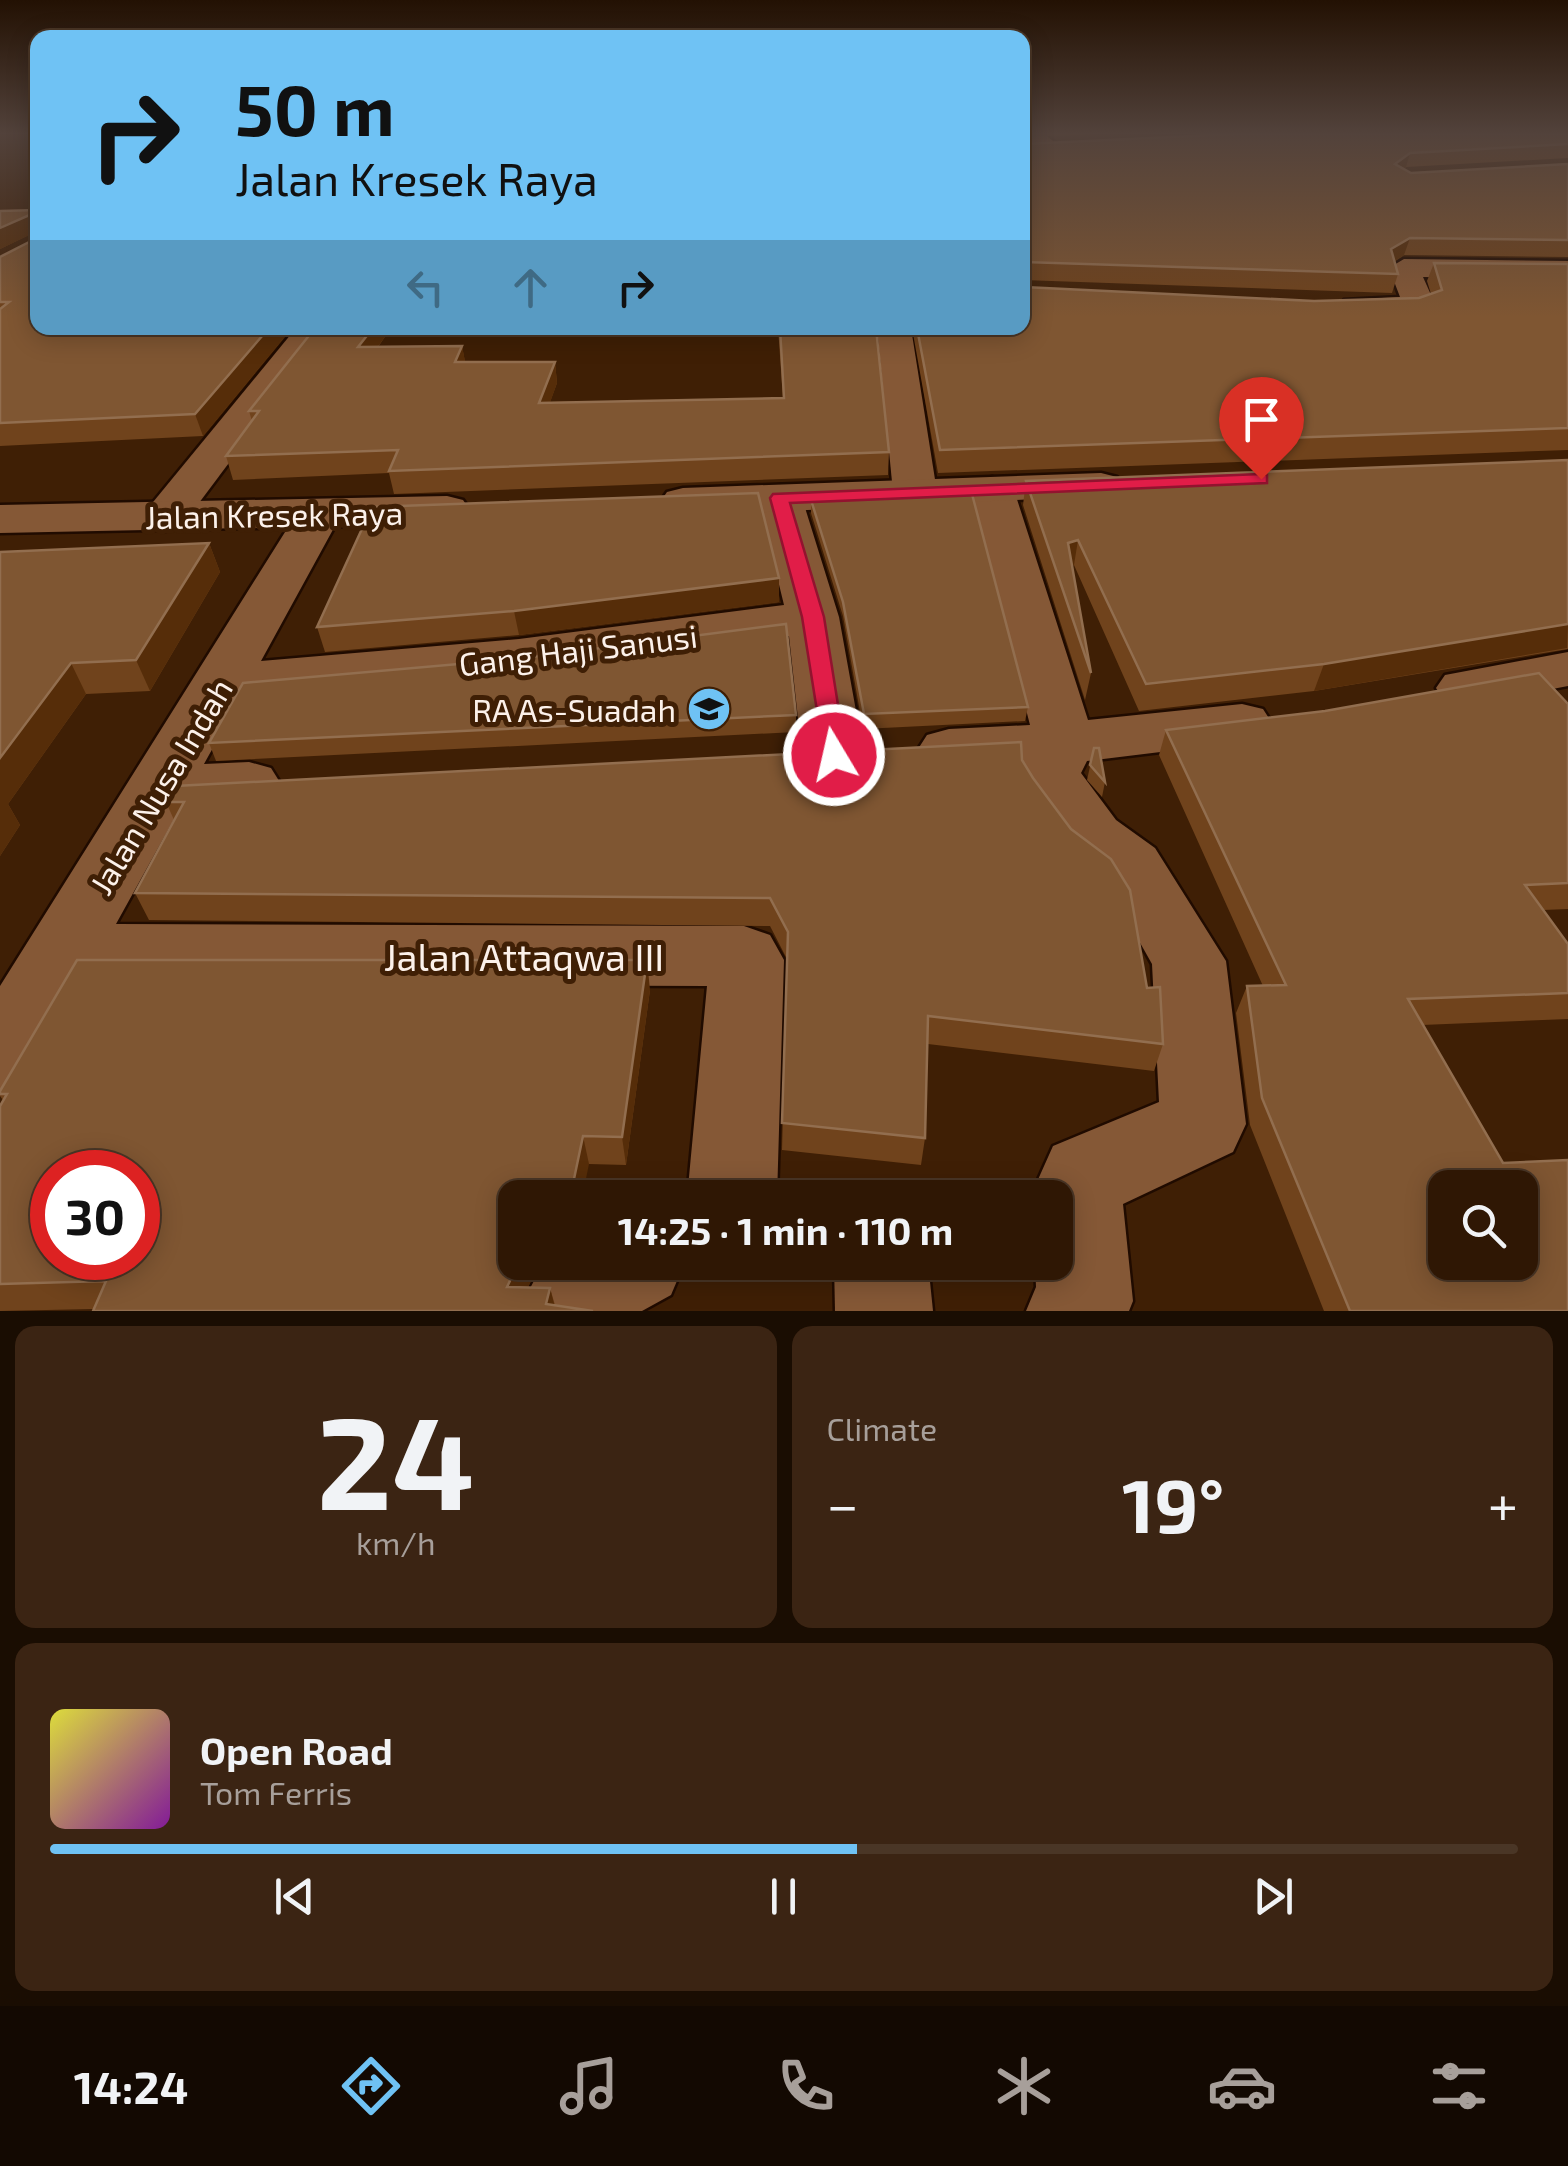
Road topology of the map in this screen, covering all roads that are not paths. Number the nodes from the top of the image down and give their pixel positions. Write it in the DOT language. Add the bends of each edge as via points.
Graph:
graph roads {
  1 [pos="1419,242"];
  2 [pos="1568,268"];
  3 [pos="1322,307"];
  4 [pos="308,335"];
  5 [pos="895,335"];
  6 [pos="1151,484"];
  7 [pos="992,490"];
  8 [pos="915,492"];
  9 [pos="780,498"];
  10 [pos="632,504"];
  11 [pos="495,508"];
  12 [pos="318,515"];
  13 [pos="165,517"];
  14 [pos="0,519"];
  15 [pos="813,617"];
  16 [pos="1568,670"];
  17 [pos="223,680"];
  18 [pos="1412,697"];
  19 [pos="1296,716"];
  20 [pos="1065,743"];
  21 [pos="295,782"];
  22 [pos="158,789"];
  23 [pos="62,954"];
  24 [pos="0,1057"];
  25 [pos="733,1180"];
  26 [pos="604,1280"];
  27 [pos="881,1280"];
  28 [pos="567,1311"];
  29 [pos="884,1311"];
  30 [pos="1075,1311"];
  1 -- 2 [label="street" via="1467,246 1503,240"];
  2 -- 3 [label="street" via="1404,268 1420,306"];
  4 -- 13 [label="street"];
  5 -- 8 [label="street"];
  6 -- 7 [label="street"];
  7 -- 8 [label="street"];
  7 -- 20 [label="street"];
  8 -- 9 [label="street"];
  9 -- 10 [label="street"];
  9 -- 15 [label="street"];
  11 -- 12 [label="street, Jalan Kresek Raya"];
  12 -- 13 [label="street, Jalan Kresek Raya"];
  12 -- 17 [label="street, Jalan Nusa Indah"];
  13 -- 14 [label="street, Jalan Kresek Raya"];
  15 -- 17 [label="street, Gang Haji Sanusi" via="515,659"];
  15 -- 20 [label="street" via="806,757"];
  16 -- 18 [label="street"];
  17 -- 22 [label="street, Jalan Nusa Indah"];
  19 -- 20 [label="street"];
  20 -- 30 [label="street" via="1050,773 1053,787 1092,837 1132,866 1190,961 1203,1124 1084,1177 1077,1193 1085,1301"];
  21 -- 22 [label="street"];
  22 -- 23 [label="street, Jalan Nusa Indah"];
  23 -- 24 [label="street, Jalan Nusa Indah"];
  23 -- 25 [label="street, Jalan Attaqwa III" via="744,956"];
  26 -- 28 [label="street" via="582,1292"];
  27 -- 29 [label="street"];
}
